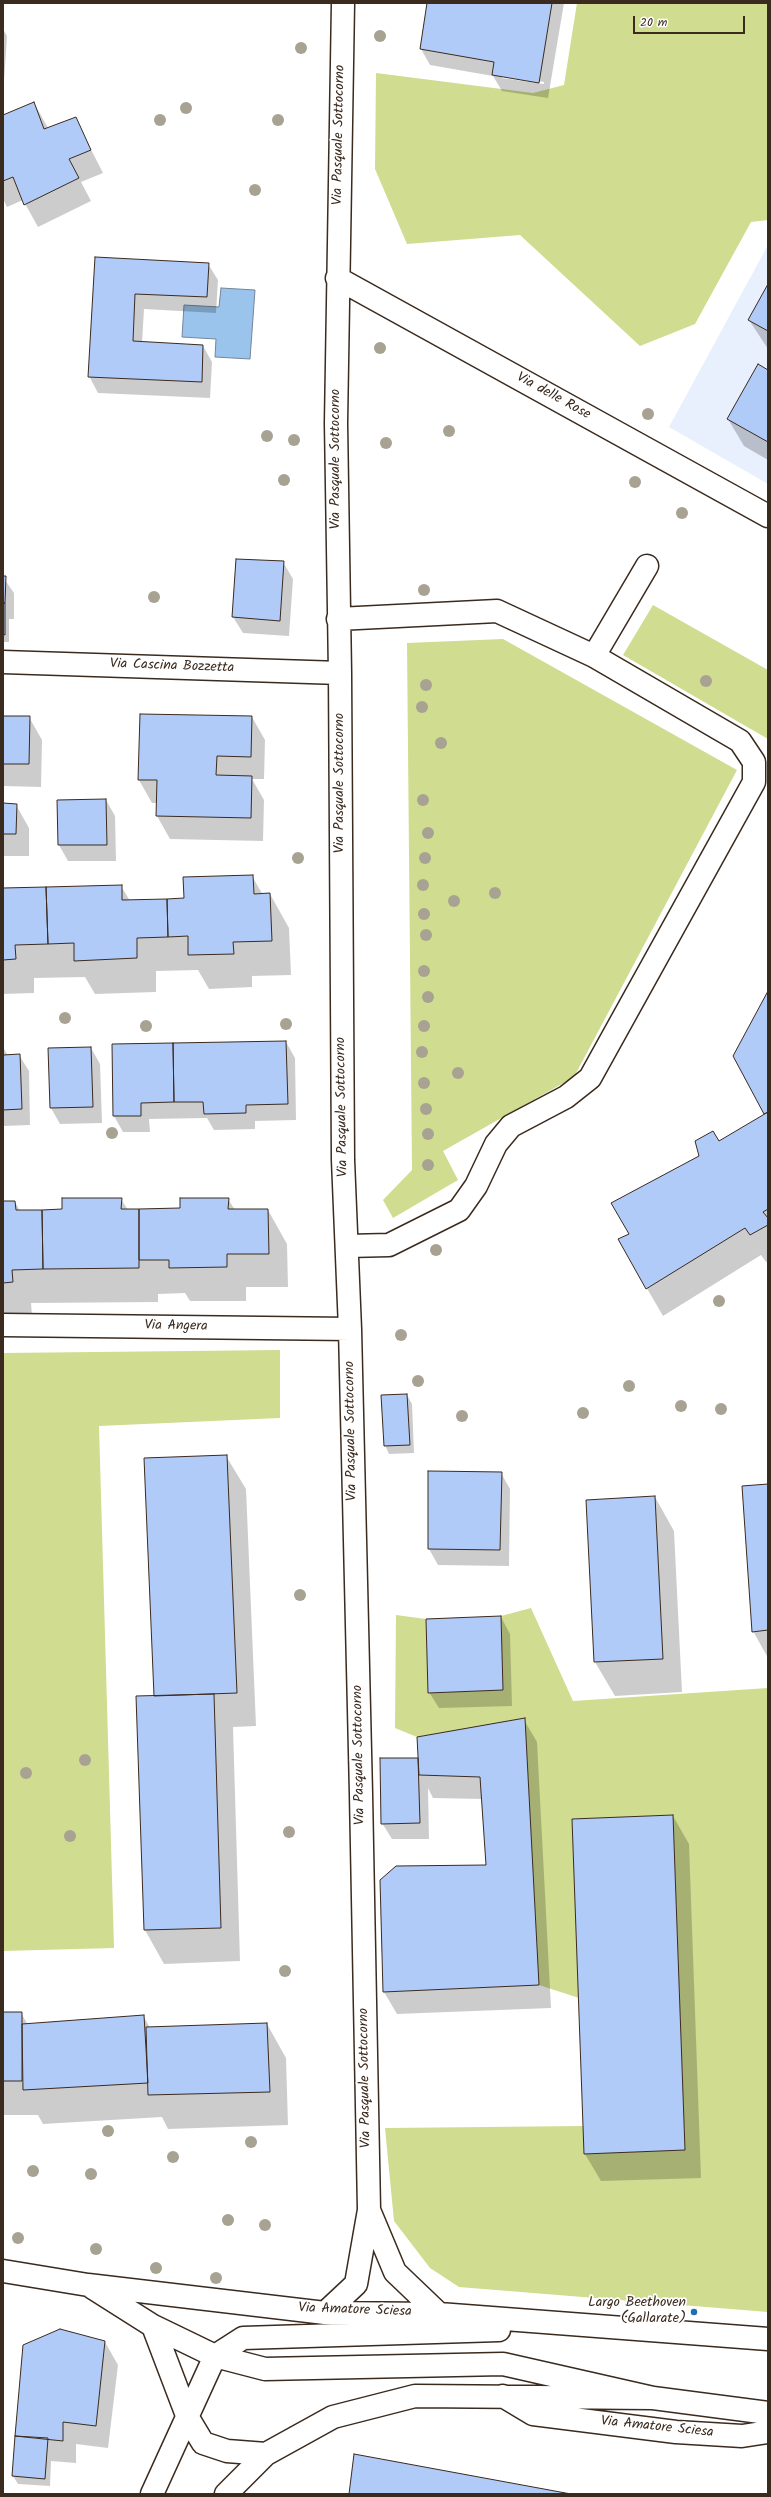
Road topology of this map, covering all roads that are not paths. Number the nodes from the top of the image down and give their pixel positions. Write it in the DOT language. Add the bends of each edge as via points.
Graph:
graph roads {
  1 [pos="343,3"];
  2 [pos="337,278"];
  3 [pos="768,516"];
  4 [pos="647,566"];
  5 [pos="338,619"];
  6 [pos="594,656"];
  7 [pos="3,662"];
  8 [pos="340,673"];
  9 [pos="347,1246"];
  10 [pos="3,1324"];
  11 [pos="350,1329"];
  12 [pos="369,2210"];
  13 [pos="3,2271"];
  14 [pos="88,2285"];
  15 [pos="326,2313"];
  16 [pos="439,2314"];
  17 [pos="154,2326"];
  18 [pos="622,2326"];
  19 [pos="768,2339"];
  20 [pos="215,2356"];
  21 [pos="502,2396"];
  22 [pos="653,2398"];
  23 [pos="768,2413"];
  24 [pos="188,2418"];
  25 [pos="768,2432"];
  26 [pos="266,2454"];
  27 [pos="152,2494"];
  28 [pos="226,2494"];
  1 -- 2 [label="street, Via Pasquale Sottocorno"];
  2 -- 3 [label="street, Via delle Rose"];
  2 -- 5 [label="street, Via Pasquale Sottocorno"];
  4 -- 6 [label="street"];
  5 -- 6 [label="street" via="498,610"];
  5 -- 8 [label="street, Via Pasquale Sottocorno"];
  6 -- 9 [label="street" via="740,741 754,762 754,782 590,1078 566,1097 511,1126 496,1144 476,1186 459,1210 389,1245"];
  7 -- 8 [label="street, Via Cascina Bozzetta"];
  8 -- 9 [label="street, Via Pasquale Sottocorno" via="343,1152"];
  9 -- 11 [label="street, Via Pasquale Sottocorno"];
  10 -- 11 [label="street, Via Angera"];
  11 -- 12 [label="street, Via Pasquale Sottocorno"];
  12 -- 15 [label="street, Via Pasquale Sottocorno" via="356,2284"];
  12 -- 16 [label="street, Via Pasquale Sottocorno" via="395,2272"];
  13 -- 14 [label="street, Via Amatore Sciesa"];
  14 -- 15 [label="street, Via Amatore Sciesa"];
  14 -- 17 [label="street, Via Amatore Sciesa"];
  15 -- 16 [label="street, Via Amatore Sciesa"];
  16 -- 18 [label="street, Via Amatore Sciesa"];
  17 -- 20 [label="street, Via Amatore Sciesa"];
  17 -- 24 [label="street"];
  18 -- 19 [label="street, Via Amatore Sciesa"];
  18 -- 20 [label="street, Via Amatore Sciesa" via="243,2338"];
  20 -- 22 [label="street, Via Amatore Sciesa" via="265,2368 503,2364"];
  20 -- 24 [label="street"];
  21 -- 22 [label="street, Via Amatore Sciesa"];
  21 -- 25 [label="street, Via Amatore Sciesa" via="533,2414 676,2432 742,2436"];
  21 -- 26 [label="street, Via Amatore Sciesa" via="415,2396 333,2417"];
  22 -- 23 [label="street, Via Amatore Sciesa"];
  24 -- 26 [label="street" via="203,2443 227,2452"];
  24 -- 27 [label="street"];
  26 -- 28 [label="street, Via Amatore Sciesa"];
}
